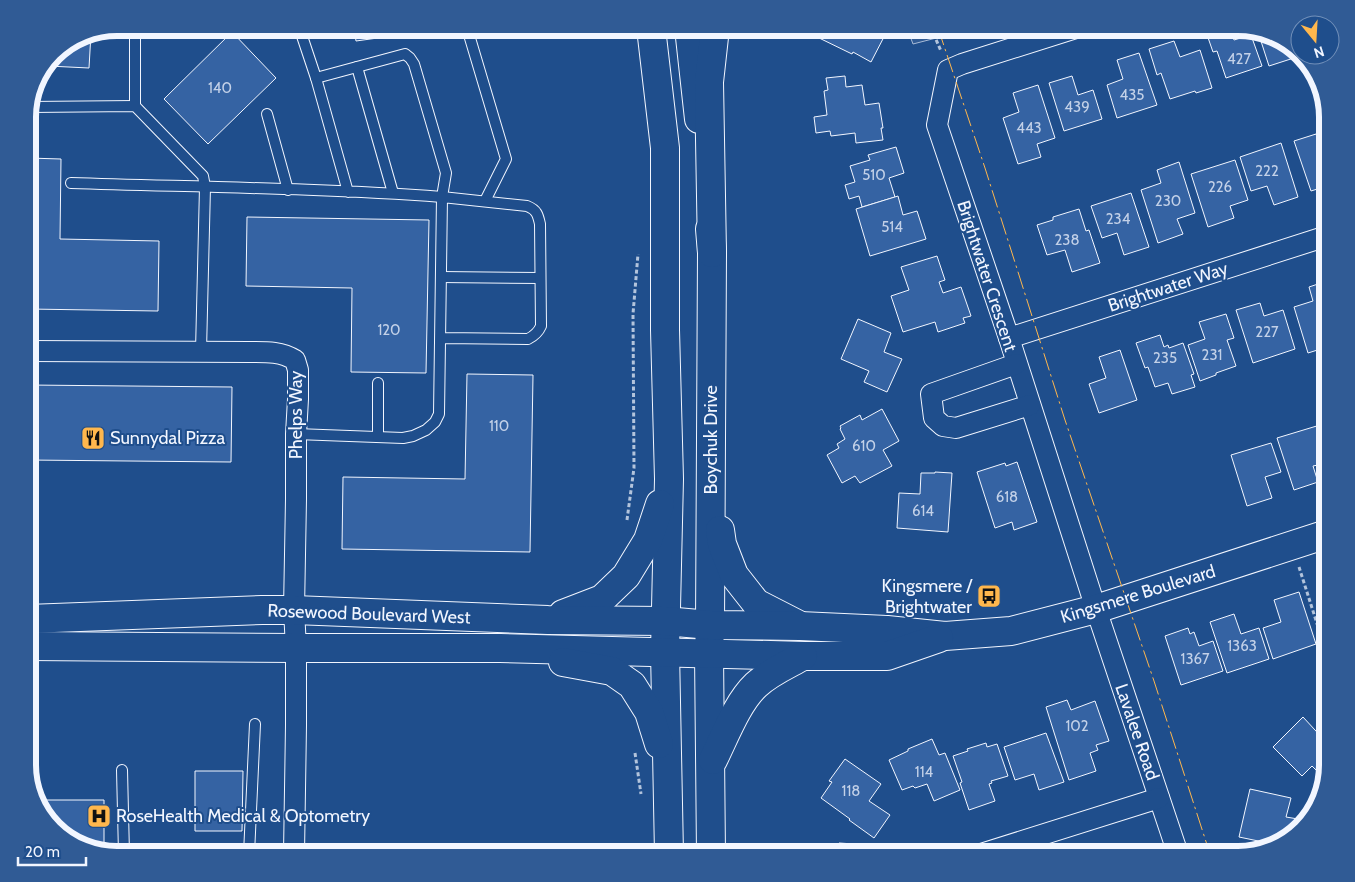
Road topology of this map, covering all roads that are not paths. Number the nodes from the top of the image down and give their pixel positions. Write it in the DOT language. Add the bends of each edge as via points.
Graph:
graph roads {
  1 [pos="136,36"];
  2 [pos="302,36"];
  3 [pos="470,36"];
  4 [pos="652,36"];
  5 [pos="690,36"];
  6 [pos="714,36"];
  7 [pos="1051,36"];
  8 [pos="357,67"];
  9 [pos="316,78"];
  10 [pos="135,106"];
  11 [pos="37,107"];
  12 [pos="267,114"];
  13 [pos="70,182"];
  14 [pos="205,187"];
  15 [pos="288,190"];
  16 [pos="348,192"];
  17 [pos="394,193"];
  18 [pos="442,197"];
  19 [pos="485,201"];
  20 [pos="1319,239"];
  21 [pos="712,254"];
  22 [pos="441,277"];
  23 [pos="540,278"];
  24 [pos="441,338"];
  25 [pos="1009,338"];
  26 [pos="36,351"];
  27 [pos="202,351"];
  28 [pos="1016,364"];
  29 [pos="378,383"];
  30 [pos="1030,405"];
  31 [pos="296,434"];
  32 [pos="378,437"];
  33 [pos="711,474"];
  34 [pos="669,480"];
  35 [pos="1319,537"];
  36 [pos="1096,609"];
  37 [pos="294,610"];
  38 [pos="36,619"];
  39 [pos="548,620"];
  40 [pos="665,621"];
  41 [pos="710,625"];
  42 [pos="800,626"];
  43 [pos="945,636"];
  44 [pos="36,646"];
  45 [pos="296,648"];
  46 [pos="500,648"];
  47 [pos="665,651"];
  48 [pos="709,653"];
  49 [pos="805,656"];
  50 [pos="255,724"];
  51 [pos="667,765"];
  52 [pos="710,766"];
  53 [pos="122,770"];
  54 [pos="1159,798"];
  55 [pos="124,846"];
  56 [pos="249,846"];
  57 [pos="294,846"];
  58 [pos="669,846"];
  59 [pos="712,846"];
  60 [pos="1006,846"];
  61 [pos="1175,846"];
  1 -- 10 [label="lane"];
  2 -- 9 [label="lane"];
  3 -- 19 [label="lane" via="506,159"];
  4 -- 34 [label="main road" via="665,148"];
  5 -- 21 [label="main road, Boychuk Drive"];
  6 -- 21 [label="main road" via="709,82"];
  7 -- 25 [label="street, Brightwater Crescent" via="948,70 937,125"];
  8 -- 9 [label="lane"];
  8 -- 17 [label="lane"];
  8 -- 18 [label="lane" via="405,54 414,64 446,174"];
  9 -- 16 [label="lane"];
  10 -- 11 [label="lane"];
  10 -- 14 [label="lane" via="203,176"];
  12 -- 15 [label="lane"];
  13 -- 14 [label="lane"];
  14 -- 15 [label="lane"];
  14 -- 27 [label="lane"];
  15 -- 16 [label="lane"];
  16 -- 17 [label="lane"];
  17 -- 18 [label="lane"];
  18 -- 19 [label="lane"];
  18 -- 22 [label="lane"];
  19 -- 23 [label="lane" via="534,209 540,224"];
  20 -- 25 [label="street, Brightwater Way"];
  21 -- 33 [label="main road, Boychuk Drive"];
  22 -- 23 [label="lane"];
  22 -- 24 [label="lane"];
  23 -- 24 [label="lane" via="541,326 534,336 528,339"];
  24 -- 32 [label="lane" via="439,414 435,422 413,436"];
  25 -- 28 [label="street, Brightwater Crescent"];
  26 -- 27 [label="street, Phelps Way"];
  27 -- 31 [label="street, Phelps Way" via="277,353 295,360 298,370"];
  28 -- 30 [label="street, Brightwater Crescent"];
  28 -- 30 [label="street" via="931,394 934,418 942,426 956,428"];
  29 -- 32 [label="lane"];
  30 -- 36 [label="street, Brightwater Crescent"];
  31 -- 32 [label="lane"];
  31 -- 37 [label="street, Phelps Way"];
  33 -- 41 [label="main road, Boychuk Drive"];
  33 -- 42 [label="main road" via="722,544 734,575 756,603"];
  34 -- 39 [label="main road" via="648,540 626,576 602,600"];
  34 -- 40 [label="main road"];
  35 -- 36 [label="main road, Kingsmere Boulevard"];
  36 -- 43 [label="main road, Kingsmere Boulevard" via="1011,631"];
  36 -- 54 [label="street, Lavalee Road"];
  37 -- 38 [label="main road, Rosewood Boulevard West"];
  37 -- 39 [label="main road, Rosewood Boulevard West"];
  37 -- 45 [label="street, Phelps Way"];
  39 -- 40 [label="main road, Rosewood Boulevard West"];
  40 -- 41 [label="main road, Rosewood Boulevard West"];
  40 -- 47 [label="main road"];
  41 -- 42 [label="main road, Kingsmere Boulevard"];
  41 -- 48 [label="main road, Boychuk Drive"];
  42 -- 43 [label="main road, Kingsmere Boulevard"];
  43 -- 49 [label="main road, Kingsmere Boulevard" via="887,656"];
  44 -- 45 [label="main road, Rosewood Boulevard West"];
  45 -- 46 [label="main road, Rosewood Boulevard West"];
  45 -- 57 [label="street, Phelps Way"];
  46 -- 47 [label="main road, Rosewood Boulevard West"];
  46 -- 51 [label="main road" via="612,671 632,685 649,712"];
  47 -- 48 [label="main road, Kingsmere Boulevard"];
  47 -- 51 [label="main road"];
  48 -- 49 [label="main road, Kingsmere Boulevard"];
  48 -- 52 [label="main road, Boychuk Drive"];
  49 -- 52 [label="main road" via="775,671 756,686 736,712"];
  50 -- 56 [label="lane"];
  51 -- 58 [label="main road"];
  52 -- 59 [label="main road, Boychuk Drive"];
  53 -- 55 [label="lane"];
  54 -- 60 [label="street"];
  54 -- 61 [label="street, Lavalee Road"];
}
